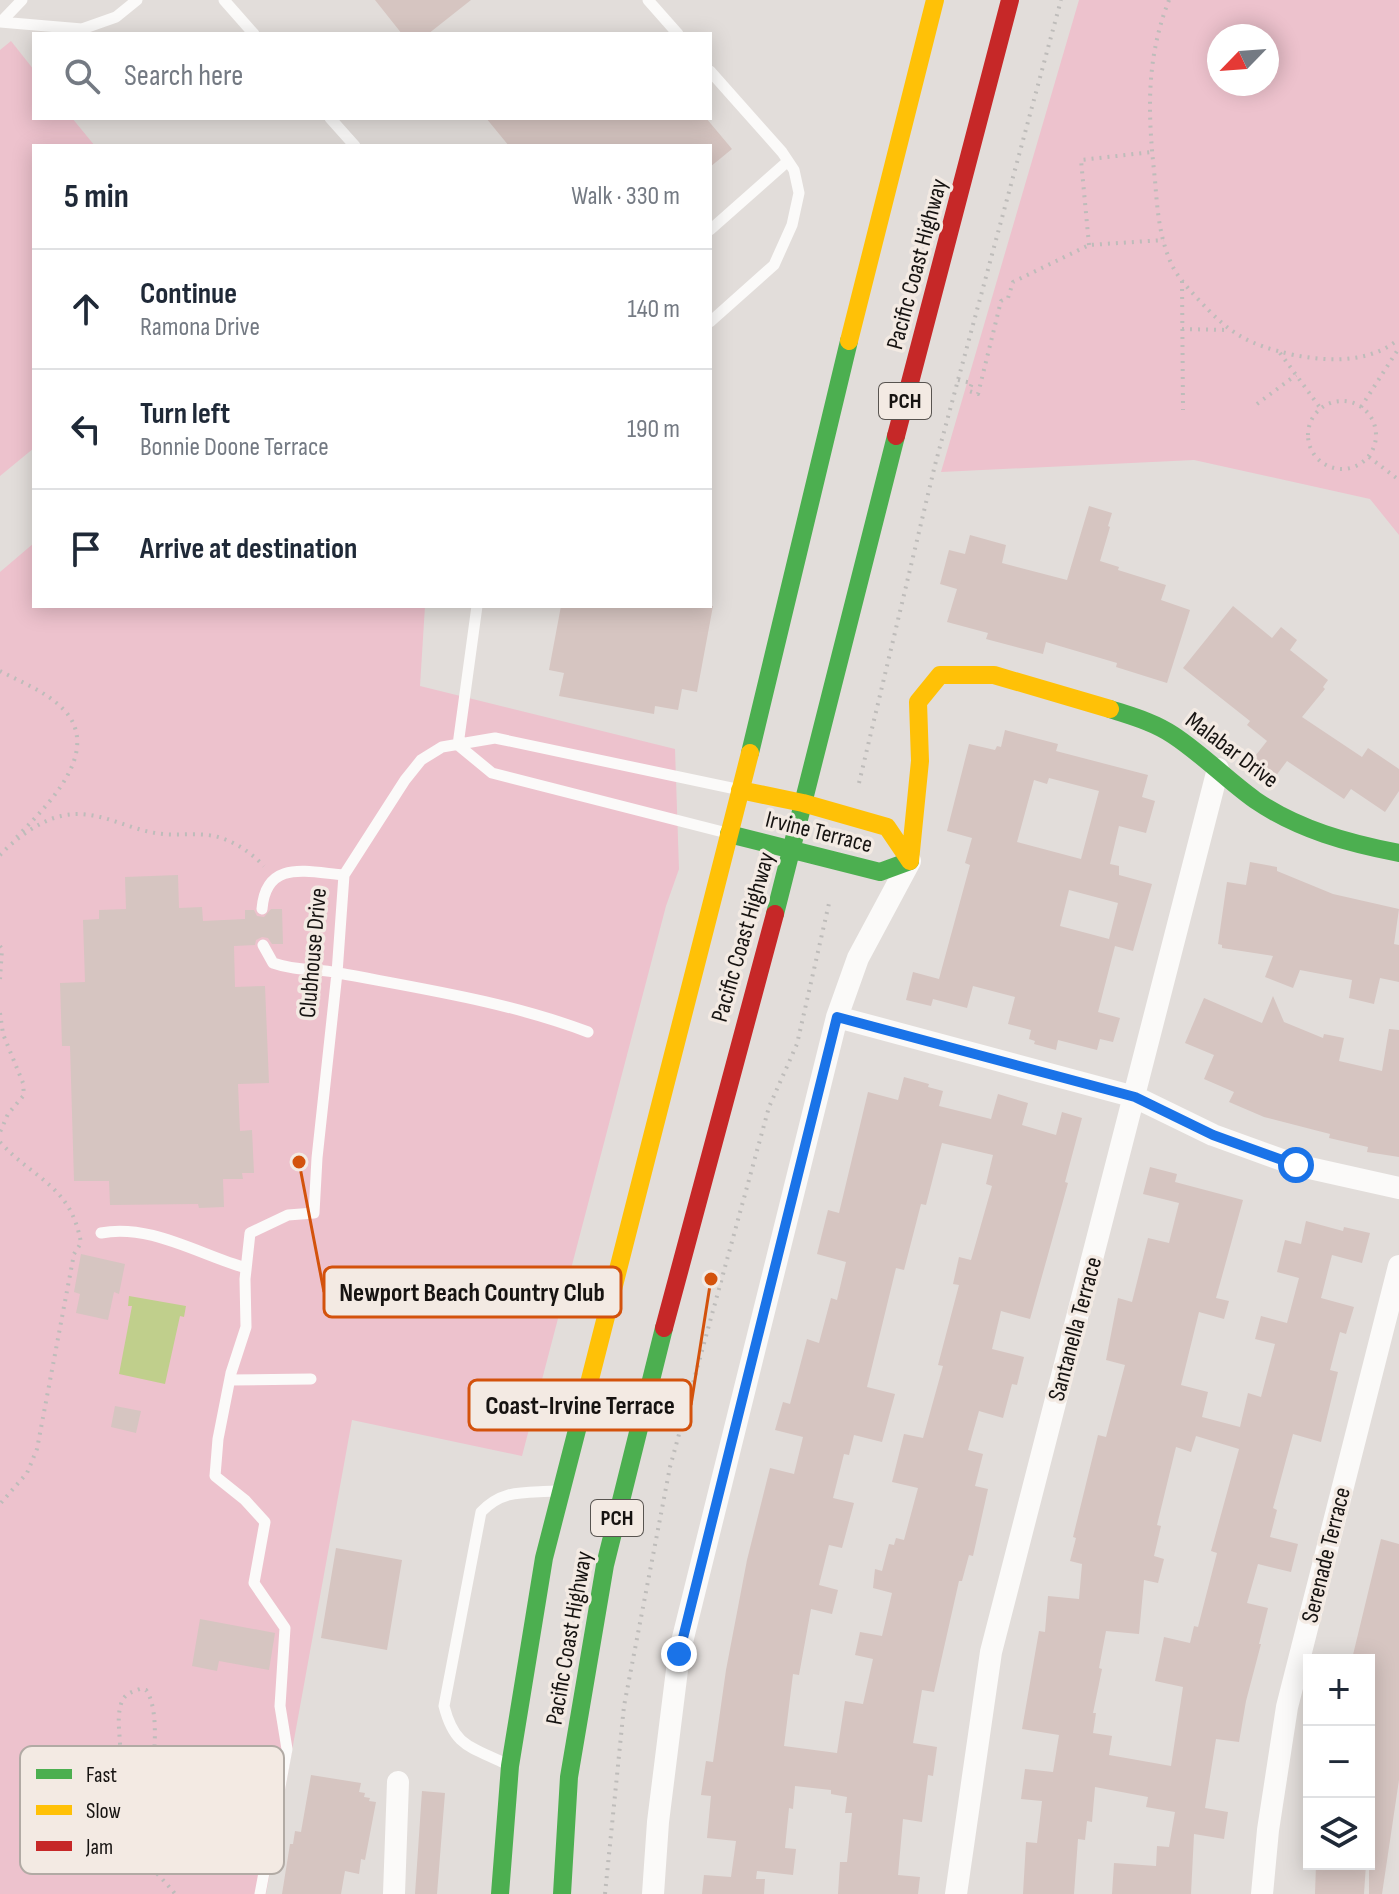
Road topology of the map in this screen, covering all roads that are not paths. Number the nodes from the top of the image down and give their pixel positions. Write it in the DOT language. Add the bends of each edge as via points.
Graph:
graph roads {
  1 [pos="22,0"];
  2 [pos="137,0"];
  3 [pos="224,0"];
  4 [pos="648,0"];
  5 [pos="935,0"];
  6 [pos="1010,0"];
  7 [pos="0,22"];
  8 [pos="252,32"];
  9 [pos="676,32"];
  10 [pos="712,73"];
  11 [pos="332,120"];
  12 [pos="353,144"];
  13 [pos="788,161"];
  14 [pos="712,228"];
  15 [pos="712,320"];
  16 [pos="477,608"];
  17 [pos="458,745"];
  18 [pos="1218,769"];
  19 [pos="740,790"];
  20 [pos="803,803"];
  21 [pos="729,834"];
  22 [pos="793,849"];
  23 [pos="1399,853"];
  24 [pos="910,861"];
  25 [pos="344,875"];
  26 [pos="262,909"];
  27 [pos="263,945"];
  28 [pos="337,973"];
  29 [pos="837,1017"];
  30 [pos="588,1032"];
  31 [pos="1135,1097"];
  32 [pos="1399,1188"];
  33 [pos="101,1233"];
  34 [pos="1399,1266"];
  35 [pos="246,1268"];
  36 [pos="311,1379"];
  37 [pos="230,1380"];
  38 [pos="561,1491"];
  39 [pos="284,1765"];
  40 [pos="510,1766"];
  41 [pos="398,1782"];
  42 [pos="264,1874"];
  43 [pos="260,1894"];
  44 [pos="394,1894"];
  45 [pos="500,1894"];
  46 [pos="562,1894"];
  47 [pos="653,1894"];
  48 [pos="956,1894"];
  49 [pos="1262,1894"];
  1 -- 7 [label="lane"];
  2 -- 7 [label="lane" via="116,17 82,29"];
  3 -- 8 [label="lane"];
  4 -- 9 [label="lane"];
  5 -- 19 [label="main road, Pacific Coast Highway / PCH"];
  6 -- 20 [label="main road, Pacific Coast Highway / PCH"];
  10 -- 13 [label="lane"];
  11 -- 12 [label="lane"];
  13 -- 14 [label="lane"];
  13 -- 15 [label="lane" via="799,193 774,265"];
  16 -- 17 [label="lane"];
  17 -- 19 [label="lane, Clubhouse Drive" via="495,738"];
  17 -- 21 [label="lane" via="492,773"];
  17 -- 25 [label="lane, Clubhouse Drive" via="442,747 421,760"];
  18 -- 23 [label="main road, Malabar Drive" via="1257,801 1303,827"];
  18 -- 24 [label="main road, Malabar Drive" via="1172,734 1139,718 994,675 940,675 918,702 920,761"];
  18 -- 31 [label="street, Santanella Terrace"];
  19 -- 20 [label="main road, Clubhouse Drive"];
  19 -- 21 [label="main road, Pacific Coast Highway / PCH"];
  20 -- 22 [label="main road, Pacific Coast Highway / PCH"];
  20 -- 24 [label="main road, Irvine Terrace" via="887,827"];
  21 -- 22 [label="main road, Irvine Terrace"];
  21 -- 38 [label="main road, Pacific Coast Highway / PCH"];
  22 -- 24 [label="main road, Irvine Terrace" via="880,872"];
  22 -- 46 [label="main road, Pacific Coast Highway / PCH" via="605,1565 569,1777"];
  24 -- 29 [label="street" via="858,958"];
  25 -- 26 [label="lane" via="292,871 272,879 263,892"];
  25 -- 28 [label="lane, Clubhouse Drive"];
  27 -- 28 [label="lane" via="273,963"];
  28 -- 30 [label="lane" via="516,1008"];
  28 -- 35 [label="lane, Clubhouse Drive" via="314,1213 288,1215 250,1233"];
  29 -- 31 [label="street"];
  29 -- 47 [label="street" via="679,1654"];
  31 -- 32 [label="street" via="1213,1135 1296,1165"];
  31 -- 48 [label="street, Santanella Terrace" via="991,1652"];
  33 -- 35 [label="lane" via="120,1229 161,1238"];
  34 -- 49 [label="street, Serenade Terrace" via="1287,1707"];
  35 -- 37 [label="lane" via="246,1327"];
  36 -- 37 [label="lane"];
  37 -- 39 [label="lane" via="215,1476 265,1522 254,1583 285,1628 280,1706 287,1749"];
  38 -- 40 [label="main road, Pacific Coast Highway / PCH" via="544,1558"];
  38 -- 40 [label="lane" via="506,1494 481,1512 444,1706 450,1729 464,1744"];
  40 -- 45 [label="main road, Pacific Coast Highway / PCH"];
  41 -- 44 [label="street"];
  42 -- 43 [label="lane"];
}
